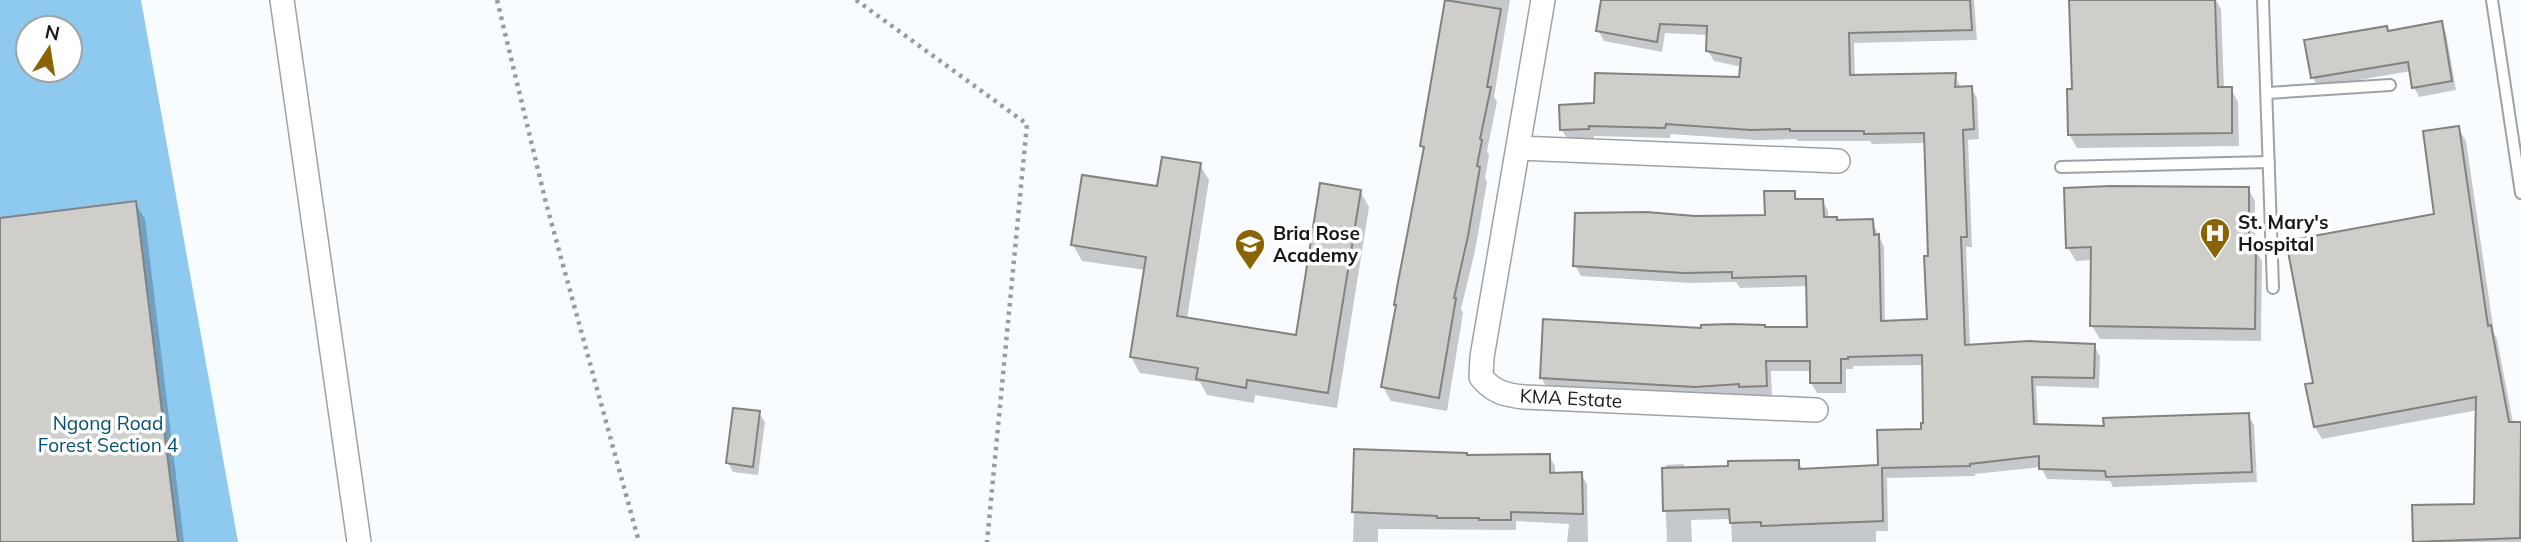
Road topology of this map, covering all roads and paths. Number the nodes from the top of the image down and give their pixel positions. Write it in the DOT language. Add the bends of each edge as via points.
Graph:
graph roads {
  1 [pos="282,0"];
  2 [pos="498,0"];
  3 [pos="856,0"];
  4 [pos="1543,0"];
  5 [pos="2263,0"];
  6 [pos="2492,0"];
  7 [pos="2390,85"];
  8 [pos="2267,93"];
  9 [pos="1518,148"];
  10 [pos="1838,161"];
  11 [pos="2269,162"];
  12 [pos="2061,167"];
  13 [pos="2521,193"];
  14 [pos="2273,288"];
  15 [pos="1816,410"];
  16 [pos="359,542"];
  17 [pos="639,542"];
  18 [pos="987,542"];
  1 -- 16 [label="street"];
  2 -- 17 [label="path" via="546,203"];
  3 -- 18 [label="path" via="1027,124"];
  4 -- 9 [label="street, KMA Estate"];
  5 -- 8 [label="lane"];
  6 -- 13 [label="lane"];
  7 -- 8 [label="lane"];
  8 -- 11 [label="lane"];
  9 -- 10 [label="street"];
  9 -- 15 [label="street, KMA Estate" via="1482,356 1481,377 1489,387 1524,397"];
  11 -- 12 [label="lane"];
  11 -- 14 [label="lane"];
}
